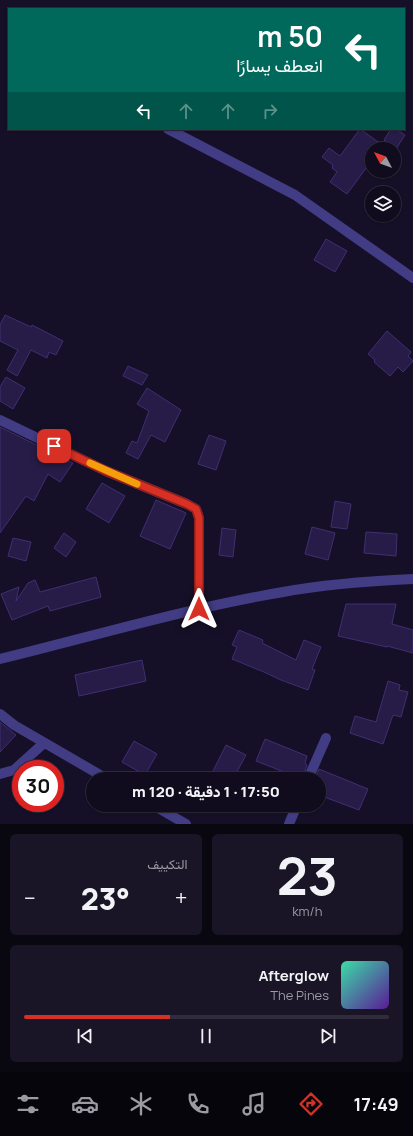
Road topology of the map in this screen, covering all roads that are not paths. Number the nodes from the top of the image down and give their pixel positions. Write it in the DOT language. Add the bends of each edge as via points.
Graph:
graph roads {
  1 [pos="170,130"];
  2 [pos="413,278"];
  3 [pos="0,420"];
  4 [pos="413,579"];
  5 [pos="199,609"];
  6 [pos="0,659"];
  7 [pos="0,714"];
  8 [pos="326,738"];
  9 [pos="44,743"];
  10 [pos="95,772"];
  11 [pos="311,772"];
  12 [pos="0,774"];
  13 [pos="165,812"];
  14 [pos="294,812"];
  15 [pos="186,824"];
  16 [pos="289,824"];
  1 -- 2 [label="street" via="295,195"];
  3 -- 5 [label="street" via="99,468 196,509 199,518"];
  4 -- 5 [label="street" via="383,580 284,592"];
  5 -- 6 [label="street"];
  7 -- 9 [label="street"];
  8 -- 11 [label="street"];
  9 -- 10 [label="street"];
  9 -- 12 [label="street" via="14,770"];
  13 -- 15 [label="street"];
  14 -- 16 [label="street"];
}
